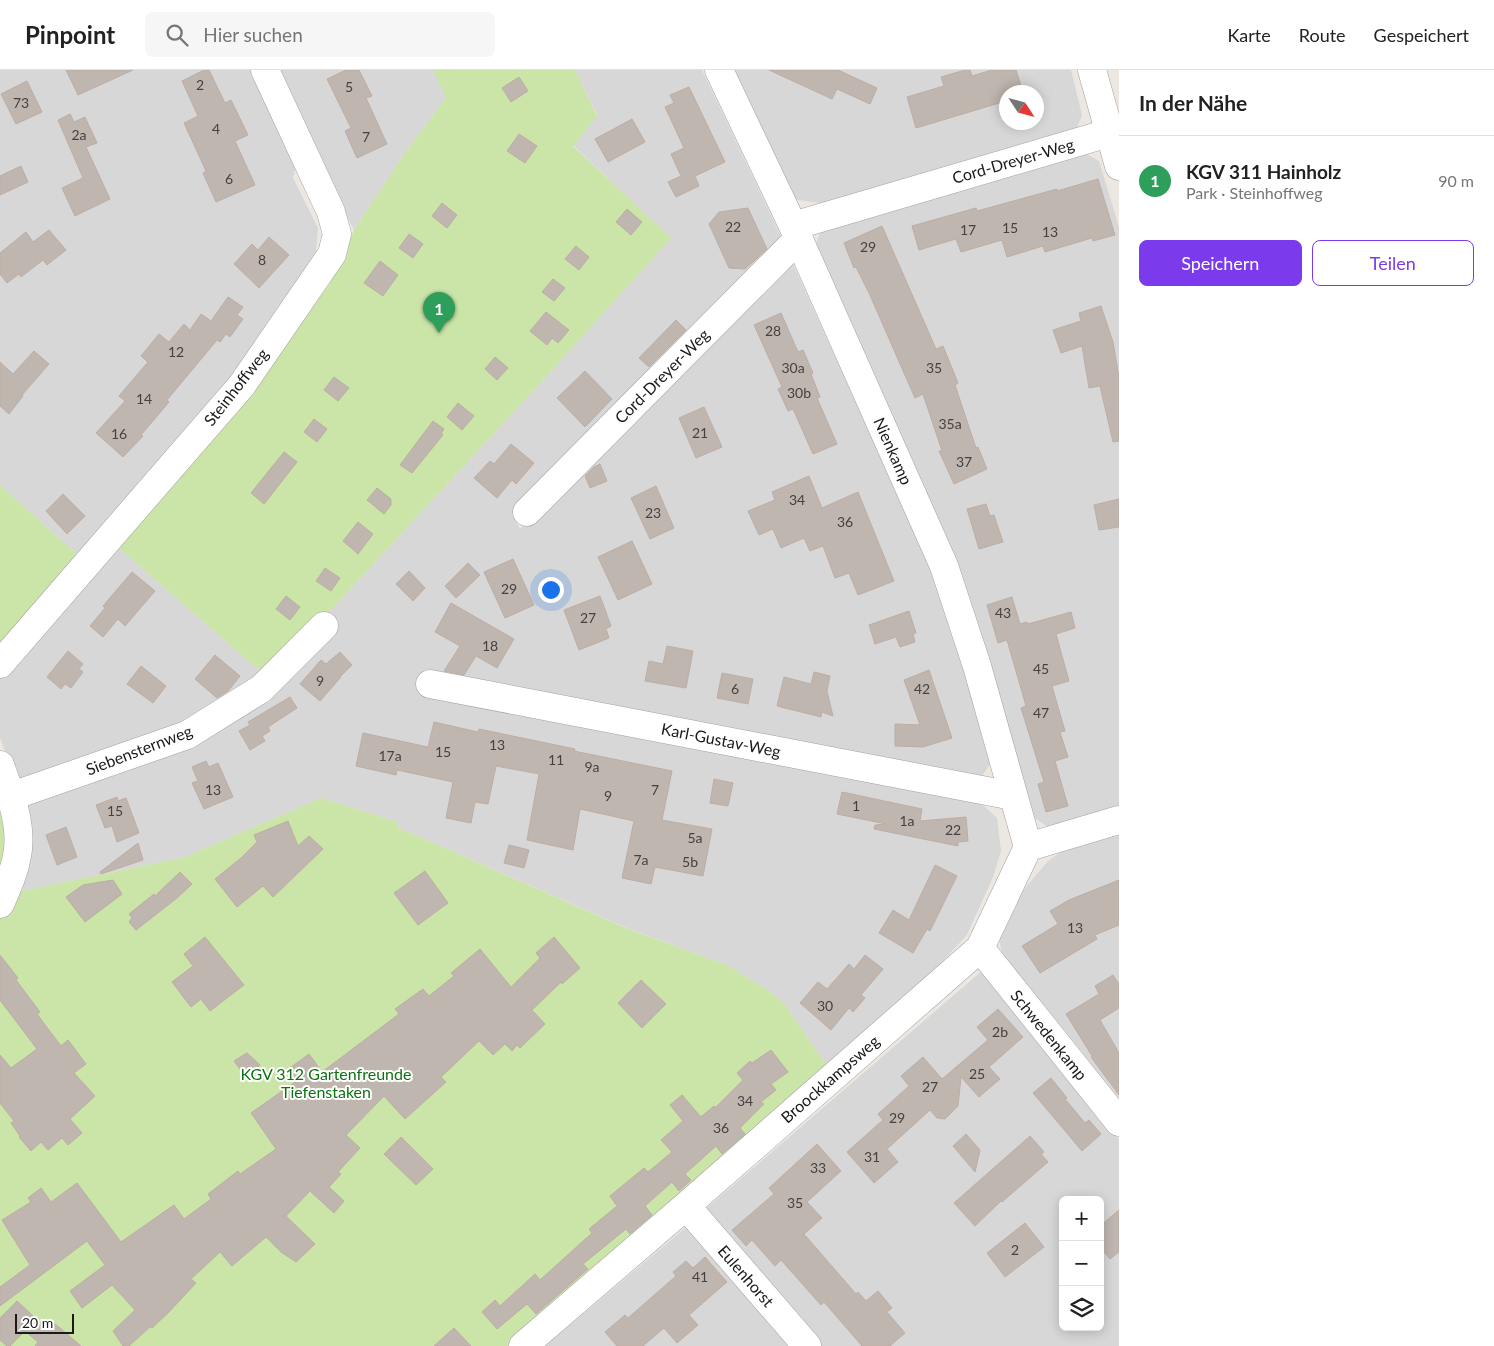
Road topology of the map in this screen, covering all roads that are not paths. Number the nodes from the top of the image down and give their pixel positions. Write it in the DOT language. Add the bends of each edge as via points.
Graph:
graph roads {
  1 [pos="265,70"];
  2 [pos="719,70"];
  3 [pos="1092,70"];
  4 [pos="1114,132"];
  5 [pos="1119,166"];
  6 [pos="795,233"];
  7 [pos="527,512"];
  8 [pos="324,626"];
  9 [pos="0,664"];
  10 [pos="430,684"];
  11 [pos="0,765"];
  12 [pos="12,796"];
  13 [pos="1013,796"];
  14 [pos="1119,820"];
  15 [pos="1028,847"];
  16 [pos="0,904"];
  17 [pos="980,948"];
  18 [pos="1119,1122"];
  19 [pos="686,1206"];
  20 [pos="524,1346"];
  21 [pos="807,1346"];
  1 -- 9 [label="street, Steinhoffweg" via="331,212 337,234 332,254 242,385"];
  2 -- 6 [label="street, Nienkamp"];
  3 -- 4 [label="street"];
  4 -- 5 [label="street"];
  4 -- 6 [label="street, Cord-Dreyer-Weg"];
  6 -- 7 [label="street, Cord-Dreyer-Weg"];
  6 -- 13 [label="street, Nienkamp" via="944,566 977,666"];
  8 -- 12 [label="street, Siebensternweg" via="261,689 187,735"];
  10 -- 13 [label="street, Karl-Gustav-Weg"];
  11 -- 12 [label="street"];
  12 -- 16 [label="street" via="18,854"];
  13 -- 15 [label="street, Nienkamp"];
  14 -- 15 [label="street"];
  15 -- 17 [label="street, Broockkampsweg"];
  17 -- 18 [label="street, Schwedenkamp"];
  17 -- 19 [label="street, Broockkampsweg"];
  19 -- 20 [label="street, Broockkampsweg"];
  19 -- 21 [label="street, Eulenhorst"];
}
